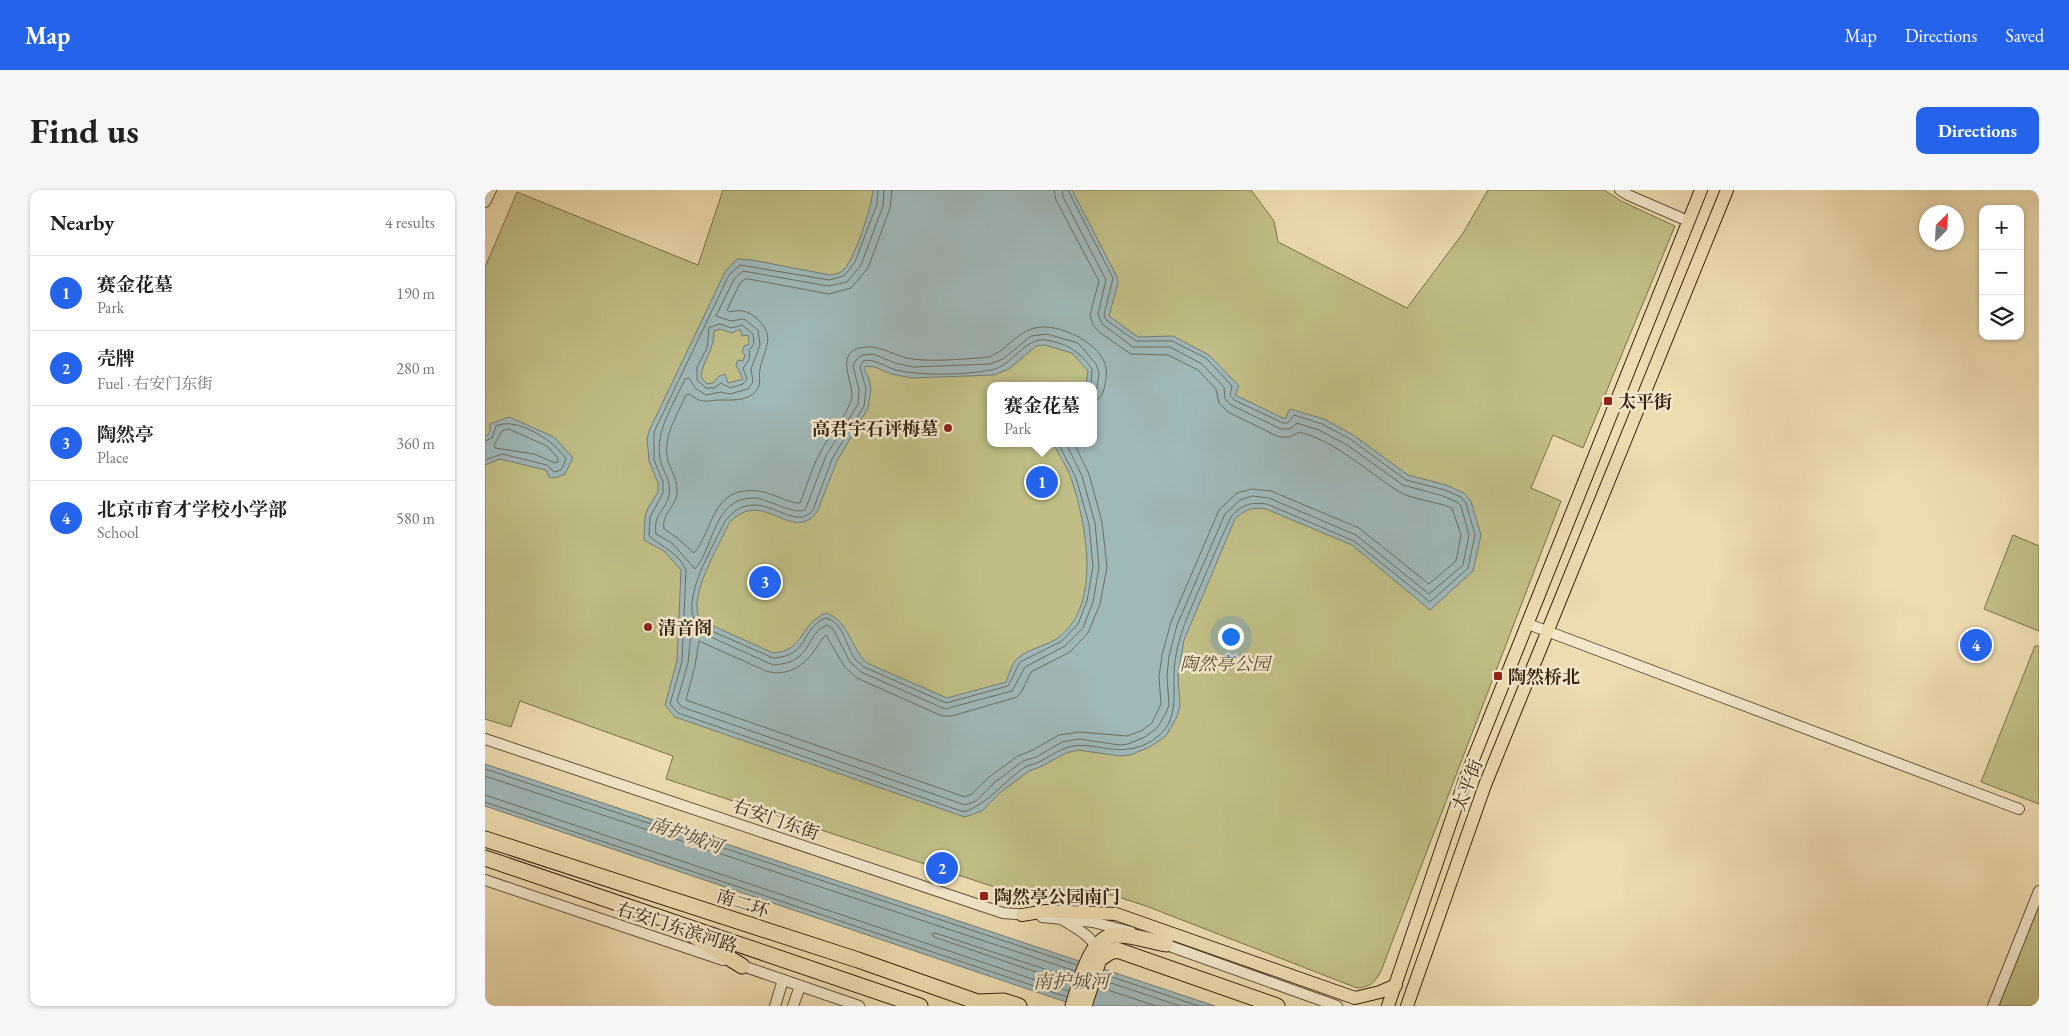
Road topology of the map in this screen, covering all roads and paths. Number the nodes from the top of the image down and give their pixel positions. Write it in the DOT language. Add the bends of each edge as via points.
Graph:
graph roads {
  1 [pos="1620,190"];
  2 [pos="1701,190"];
  3 [pos="1727,190"];
  4 [pos="1688,221"];
  5 [pos="1528,624"];
  6 [pos="1547,632"];
  7 [pos="485,739"];
  8 [pos="2019,809"];
  9 [pos="485,839"];
  10 [pos="485,858"];
  11 [pos="485,880"];
  12 [pos="2039,891"];
  13 [pos="1022,915"];
  14 [pos="1060,918"];
  15 [pos="669,921"];
  16 [pos="1166,944"];
  17 [pos="1095,954"];
  18 [pos="742,966"];
  19 [pos="783,980"];
  20 [pos="1396,985"];
  21 [pos="800,986"];
  22 [pos="1413,990"];
  23 [pos="983,1004"];
  24 [pos="775,1006"];
  25 [pos="793,1006"];
  26 [pos="859,1006"];
  27 [pos="920,1006"];
  28 [pos="1019,1006"];
  29 [pos="1073,1006"];
  30 [pos="1084,1006"];
  31 [pos="1277,1006"];
  32 [pos="1337,1006"];
  33 [pos="1388,1006"];
  34 [pos="1407,1006"];
  35 [pos="1419,1006"];
  36 [pos="1993,1006"];
  1 -- 4 [label="street"];
  2 -- 4 [label="main road, 太平街"];
  3 -- 6 [label="main road, 太平街"];
  4 -- 5 [label="main road, 太平街"];
  5 -- 6 [label="street"];
  5 -- 20 [label="main road, 太平街" via="1466,777"];
  6 -- 8 [label="street"];
  6 -- 22 [label="main road, 太平街" via="1485,785"];
  7 -- 13 [label="street, 右安门东街" via="1003,913"];
  9 -- 23 [label="highway, 南二环"];
  10 -- 15 [label="highway"];
  11 -- 18 [label="street, 右安门东滨河路"];
  12 -- 36 [label="street"];
  13 -- 14 [label="street, 右安门东街"];
  13 -- 20 [label="main road" via="1046,911 1116,914 1355,998"];
  14 -- 16 [label="street, 右安门东街" via="1113,925"];
  14 -- 17 [label="street" via="1088,937"];
  15 -- 18 [label="highway"];
  15 -- 27 [label="highway"];
  16 -- 17 [label="highway" via="1115,935 1107,937"];
  16 -- 32 [label="street, 右安门东街"];
  17 -- 29 [label="highway"];
  17 -- 30 [label="highway"];
  17 -- 31 [label="highway" via="1117,950"];
  18 -- 19 [label="street, 右安门东滨河路"];
  19 -- 21 [label="street, 右安门东滨河路"];
  19 -- 24 [label="street"];
  20 -- 33 [label="main road, 太平街"];
  21 -- 25 [label="street"];
  21 -- 26 [label="street, 右安门东滨河路"];
  22 -- 34 [label="main road, 太平街"];
  22 -- 35 [label="main road"];
  23 -- 28 [label="highway, 南二环" via="1004,1002"];
}
